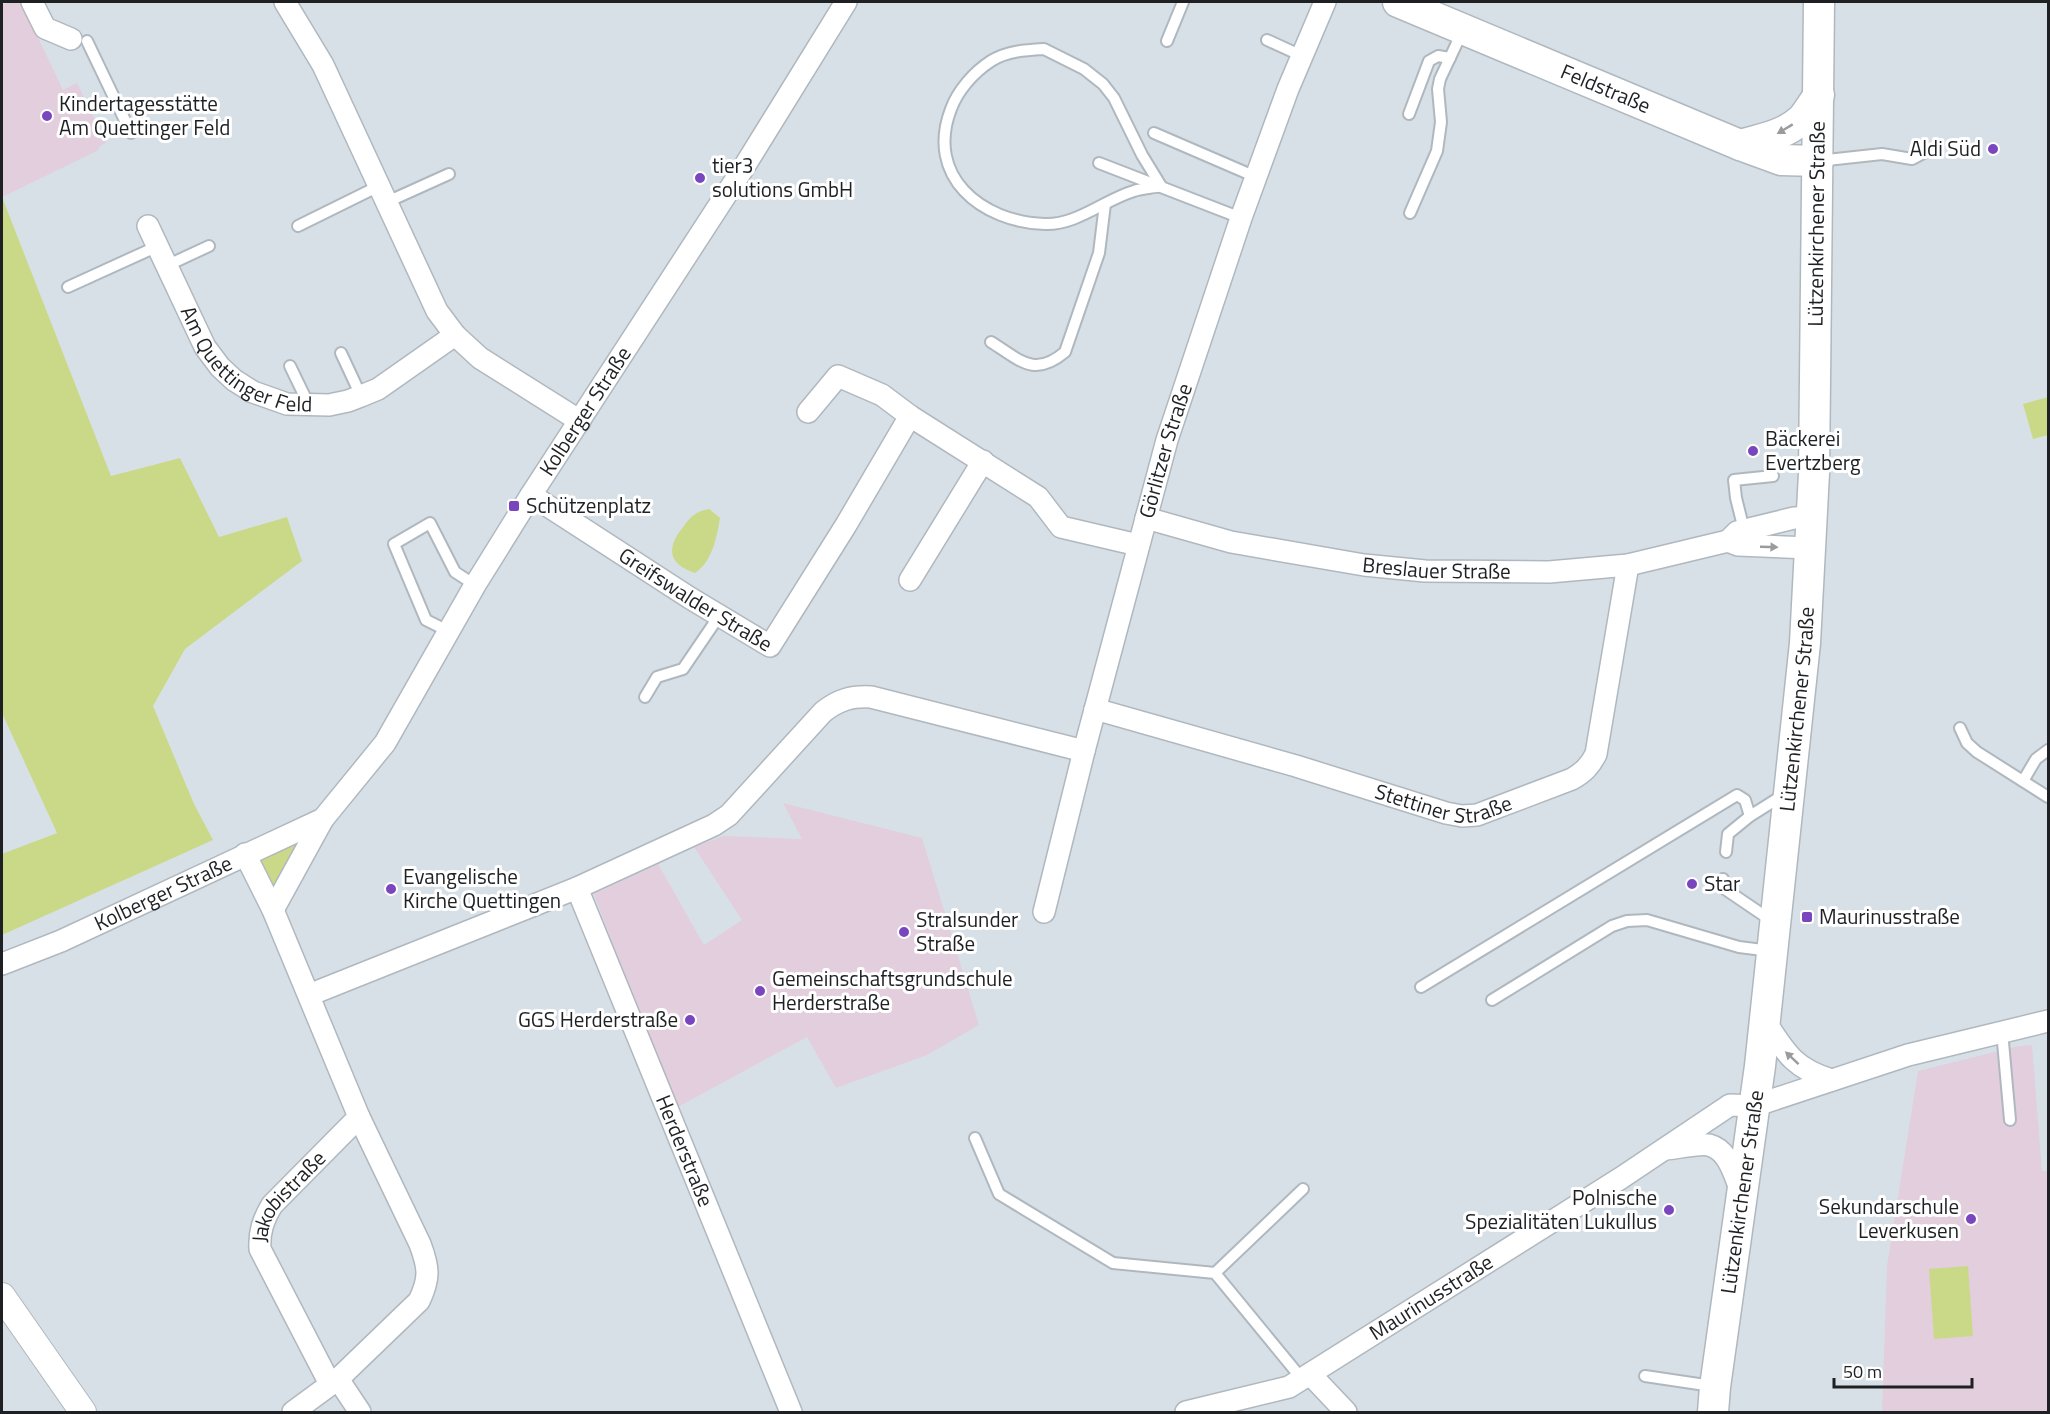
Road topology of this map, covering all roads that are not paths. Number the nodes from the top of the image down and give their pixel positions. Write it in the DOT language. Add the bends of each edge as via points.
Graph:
graph roads {
  1 [pos="32,2"];
  2 [pos="285,2"];
  3 [pos="846,2"];
  4 [pos="1184,2"];
  5 [pos="1325,2"];
  6 [pos="1398,2"];
  7 [pos="1820,2"];
  8 [pos="1463,30"];
  9 [pos="79,40"];
  10 [pos="1267,40"];
  11 [pos="1167,41"];
  12 [pos="1302,56"];
  13 [pos="1450,58"];
  14 [pos="1819,95"];
  15 [pos="1409,114"];
  16 [pos="1154,133"];
  17 [pos="131,134"];
  18 [pos="1740,145"];
  19 [pos="1929,150"];
  20 [pos="1818,161"];
  21 [pos="1099,163"];
  22 [pos="449,174"];
  23 [pos="1256,177"];
  24 [pos="1161,186"];
  25 [pos="383,194"];
  26 [pos="1105,204"];
  27 [pos="1410,213"];
  28 [pos="1241,218"];
  29 [pos="148,226"];
  30 [pos="298,226"];
  31 [pos="209,246"];
  32 [pos="162,256"];
  33 [pos="68,287"];
  34 [pos="455,335"];
  35 [pos="991,342"];
  36 [pos="341,353"];
  37 [pos="290,366"];
  38 [pos="361,396"];
  39 [pos="307,406"];
  40 [pos="808,412"];
  41 [pos="910,416"];
  42 [pos="580,421"];
  43 [pos="983,461"];
  44 [pos="1773,476"];
  45 [pos="531,495"];
  46 [pos="1146,518"];
  47 [pos="1812,518"];
  48 [pos="1736,535"];
  49 [pos="1138,545"];
  50 [pos="1810,548"];
  51 [pos="1628,565"];
  52 [pos="910,580"];
  53 [pos="475,585"];
  54 [pos="719,616"];
  55 [pos="448,631"];
  56 [pos="645,697"];
  57 [pos="1095,709"];
  58 [pos="1960,728"];
  59 [pos="2049,750"];
  60 [pos="1084,752"];
  61 [pos="2023,781"];
  62 [pos="1791,791"];
  63 [pos="2049,797"];
  64 [pos="1750,816"];
  65 [pos="323,819"];
  66 [pos="1726,852"];
  67 [pos="245,854"];
  68 [pos="1723,879"];
  69 [pos="577,888"];
  70 [pos="273,910"];
  71 [pos="1044,912"];
  72 [pos="1775,938"];
  73 [pos="2,964"];
  74 [pos="1421,987"];
  75 [pos="309,995"];
  76 [pos="1492,1000"];
  77 [pos="1765,1021"];
  78 [pos="2049,1021"];
  79 [pos="2002,1031"];
  80 [pos="1832,1080"];
  81 [pos="1754,1106"];
  82 [pos="359,1117"];
  83 [pos="2010,1120"];
  84 [pos="975,1138"];
  85 [pos="1663,1150"];
  86 [pos="1303,1189"];
  87 [pos="1743,1196"];
  88 [pos="1215,1273"];
  89 [pos="2,1296"];
  90 [pos="1645,1376"];
  91 [pos="1306,1377"];
  92 [pos="334,1381"];
  93 [pos="1714,1399"];
  94 [pos="83,1413"];
  95 [pos="293,1413"];
  96 [pos="360,1413"];
  97 [pos="791,1413"];
  98 [pos="1185,1413"];
  99 [pos="1346,1413"];
  1 -- 9 [label="street" via="45,28"];
  2 -- 25 [label="street" via="323,65"];
  3 -- 42 [label="street, Kolberger Straße"];
  4 -- 11 [label="lane"];
  5 -- 12 [label="street, Görlitzer Straße"];
  6 -- 8 [label="main road, Feldstraße"];
  7 -- 14 [label="main road, Lützenkirchener Straße"];
  8 -- 13 [label="lane"];
  8 -- 18 [label="main road, Feldstraße"];
  9 -- 17 [label="lane"];
  10 -- 12 [label="lane"];
  12 -- 23 [label="street, Görlitzer Straße"];
  13 -- 15 [label="lane" via="1438,56 1429,61"];
  13 -- 27 [label="lane" via="1438,89 1441,122 1437,151"];
  14 -- 18 [label="main road, one-way" via="1802,118 1786,130"];
  14 -- 20 [label="main road, Lützenkirchener Straße"];
  16 -- 23 [label="lane"];
  18 -- 20 [label="main road, Feldstraße" via="1781,160"];
  19 -- 20 [label="lane" via="1912,159 1882,154"];
  20 -- 47 [label="main road, Lützenkirchener Straße"];
  21 -- 24 [label="lane"];
  22 -- 25 [label="lane"];
  23 -- 28 [label="street, Görlitzer Straße"];
  24 -- 26 [label="lane" via="1133,191"];
  24 -- 26 [label="lane" via="1114,98 1103,84 1065,59 1044,49 1010,53 992,61 962,89 945,126 944,144 952,174 976,202 1005,216 1047,224 1068,220"];
  24 -- 28 [label="lane"];
  25 -- 30 [label="lane"];
  25 -- 34 [label="street" via="437,311"];
  26 -- 35 [label="lane" via="1099,252 1065,352 1052,363 1029,365"];
  28 -- 46 [label="street, Görlitzer Straße" via="1167,440"];
  29 -- 32 [label="street, Am Quettinger Feld"];
  31 -- 32 [label="lane"];
  32 -- 33 [label="lane"];
  32 -- 39 [label="street, Am Quettinger Feld" via="205,347 220,367 253,392 287,404"];
  34 -- 38 [label="street, Am Quettinger Feld" via="378,389"];
  34 -- 42 [label="street" via="480,358"];
  36 -- 38 [label="lane"];
  37 -- 39 [label="lane"];
  38 -- 39 [label="street, Am Quettinger Feld"];
  40 -- 41 [label="street" via="838,376 882,394"];
  41 -- 43 [label="street"];
  41 -- 54 [label="street, Greifswalder Straße" via="770,646"];
  42 -- 45 [label="street, Kolberger Straße"];
  43 -- 49 [label="street" via="1038,497 1061,527"];
  43 -- 52 [label="street"];
  44 -- 48 [label="lane" via="1734,480"];
  45 -- 53 [label="street, Kolberger Straße"];
  45 -- 54 [label="street, Greifswalder Straße"];
  46 -- 49 [label="street, Görlitzer Straße"];
  46 -- 51 [label="street, Breslauer Straße" via="1231,542 1364,565 1425,571 1549,572"];
  47 -- 48 [label="street, Breslauer Straße" via="1794,518"];
  47 -- 50 [label="main road, Lützenkirchener Straße"];
  48 -- 50 [label="street, Breslauer Straße, one-way" via="1738,545"];
  48 -- 51 [label="street, Breslauer Straße"];
  49 -- 57 [label="street, Görlitzer Straße"];
  50 -- 62 [label="main road, Lützenkirchener Straße"];
  51 -- 57 [label="street, Stettiner Straße" via="1596,754 1591,764 1572,779 1477,815 1446,813"];
  53 -- 55 [label="street, Kolberger Straße"];
  53 -- 55 [label="lane" via="455,572 430,523 394,544 426,620"];
  54 -- 56 [label="lane" via="683,669 657,677"];
  55 -- 65 [label="street, Kolberger Straße" via="385,743"];
  57 -- 60 [label="street, Görlitzer Straße"];
  58 -- 61 [label="lane" via="1977,752"];
  59 -- 61 [label="lane" via="2036,759"];
  60 -- 69 [label="street" via="871,697 846,698 823,712 729,815"];
  60 -- 71 [label="street, Görlitzer Straße"];
  61 -- 63 [label="lane"];
  62 -- 64 [label="lane"];
  62 -- 72 [label="main road, Lützenkirchener Straße"];
  64 -- 66 [label="lane" via="1728,834"];
  64 -- 74 [label="lane" via="1745,800 1737,795"];
  65 -- 67 [label="street, Kolberger Straße"];
  65 -- 70 [label="street, Kolberger Straße"];
  67 -- 70 [label="street"];
  67 -- 73 [label="street, Kolberger Straße" via="61,941"];
  68 -- 72 [label="lane" via="1722,887"];
  69 -- 75 [label="street"];
  69 -- 97 [label="street, Herderstraße"];
  70 -- 75 [label="street"];
  72 -- 76 [label="lane" via="1739,947 1647,920 1627,921 1612,926"];
  72 -- 77 [label="main road, Lützenkirchener Straße"];
  75 -- 82 [label="street"];
  80 -- 77 [label="street, one-way" via="1819,1076 1785,1053"];
  77 -- 81 [label="main road, Lützenkirchener Straße"];
  78 -- 79 [label="street, Maurinusstraße"];
  79 -- 80 [label="street, Maurinusstraße" via="1908,1054"];
  79 -- 83 [label="lane"];
  80 -- 81 [label="street, Maurinusstraße"];
  81 -- 85 [label="street, Maurinusstraße" via="1730,1105"];
  81 -- 87 [label="main road, Lützenkirchener Straße"];
  82 -- 92 [label="street" via="420,1244 428,1277 419,1301"];
  82 -- 92 [label="street, Jakobistraße" via="272,1205 259,1235 260,1249"];
  84 -- 88 [label="lane" via="999,1194 1113,1263"];
  85 -- 87 [label="street, Maurinusstraße" via="1709,1145 1722,1152"];
  85 -- 91 [label="street, Maurinusstraße"];
  86 -- 88 [label="lane"];
  87 -- 93 [label="main road, Lützenkirchener Straße"];
  88 -- 91 [label="lane"];
  89 -- 94 [label="street"];
  90 -- 93 [label="lane"];
  91 -- 98 [label="street, Maurinusstraße" via="1289,1387"];
  91 -- 99 [label="street"];
  92 -- 95 [label="street"];
  92 -- 96 [label="street, Jakobistraße"];
}
